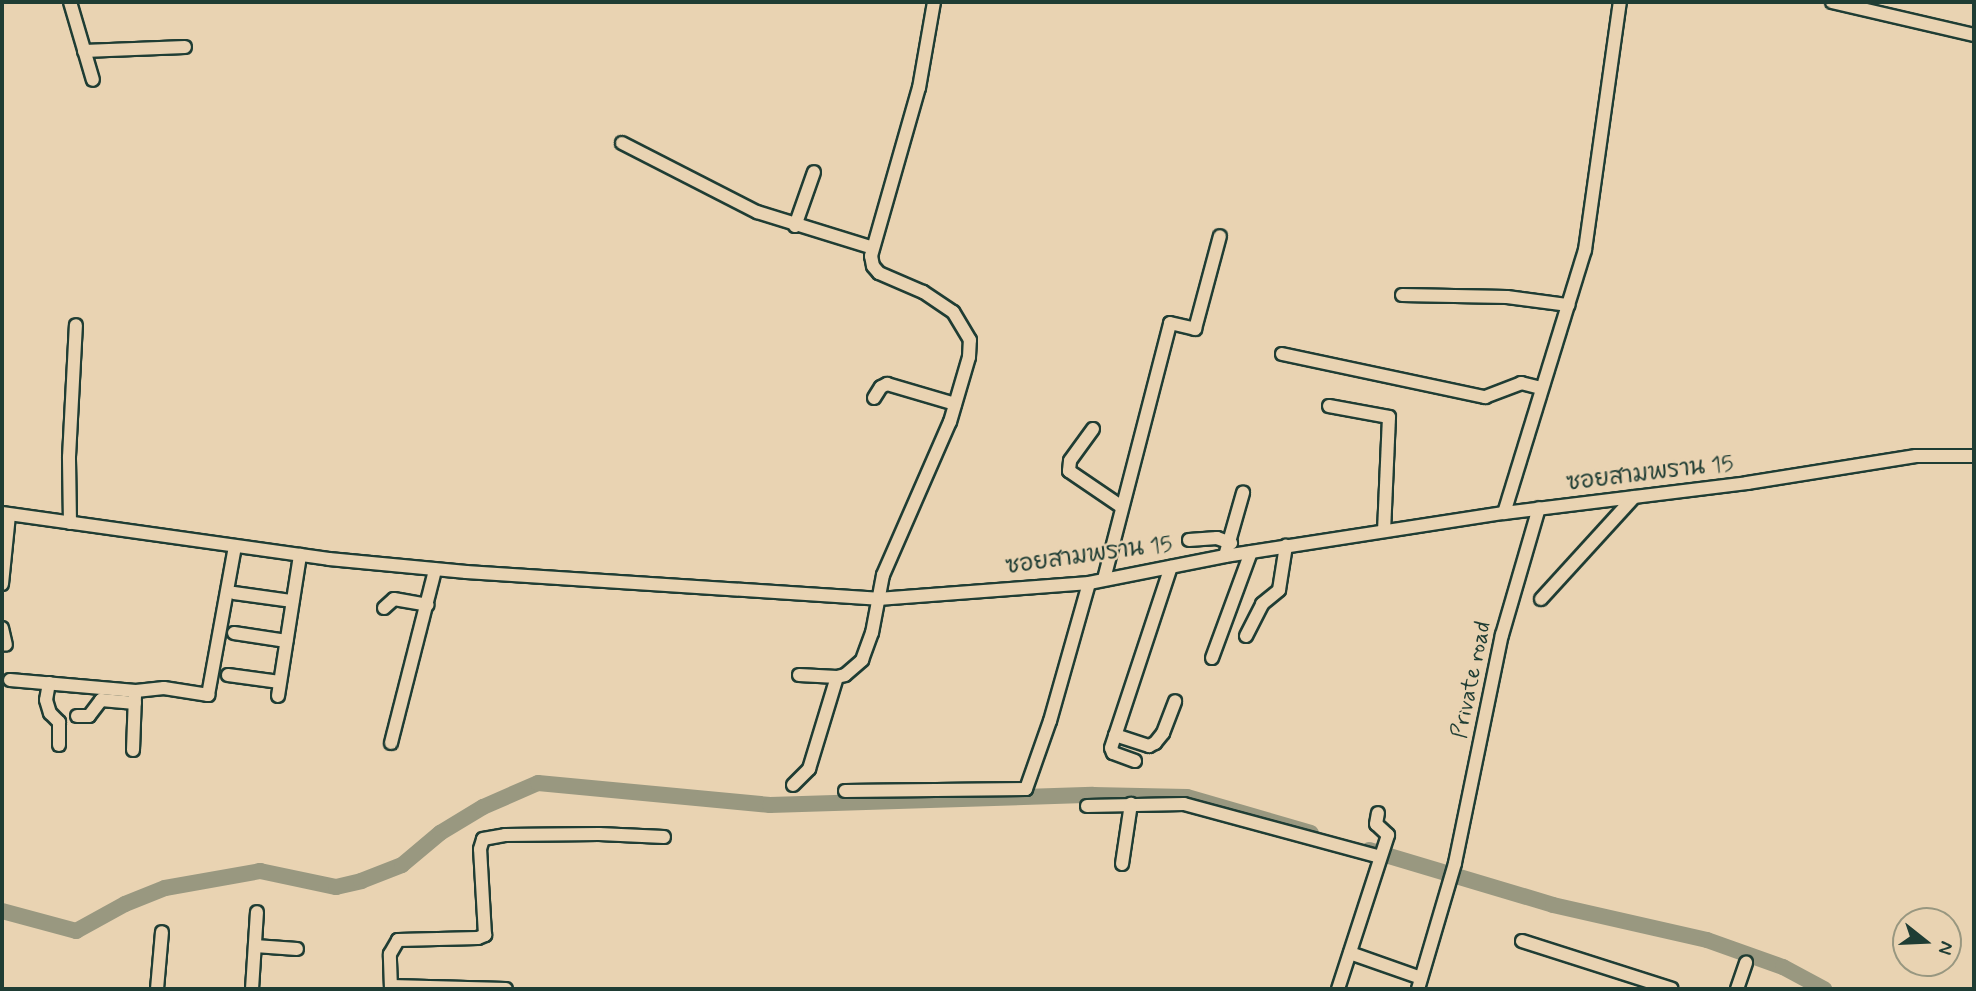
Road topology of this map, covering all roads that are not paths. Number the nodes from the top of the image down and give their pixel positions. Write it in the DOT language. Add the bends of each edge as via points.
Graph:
graph roads {
  1 [pos="70,2"];
  2 [pos="934,2"];
  3 [pos="1620,2"];
  4 [pos="1832,2"];
  5 [pos="1974,35"];
  6 [pos="185,47"];
  7 [pos="84,51"];
  8 [pos="93,80"];
  9 [pos="622,143"];
  10 [pos="814,172"];
  11 [pos="795,226"];
  12 [pos="1220,236"];
  13 [pos="873,247"];
  14 [pos="1402,295"];
  15 [pos="1568,305"];
  16 [pos="76,326"];
  17 [pos="1282,354"];
  18 [pos="1541,388"];
  19 [pos="874,398"];
  20 [pos="955,404"];
  21 [pos="1329,406"];
  22 [pos="1093,429"];
  23 [pos="1974,456"];
  24 [pos="1243,493"];
  25 [pos="1634,497"];
  26 [pos="1122,507"];
  27 [pos="1539,509"];
  28 [pos="1504,513"];
  29 [pos="5,514"];
  30 [pos="70,523"];
  31 [pos="1384,531"];
  32 [pos="1189,540"];
  33 [pos="1231,542"];
  34 [pos="234,546"];
  35 [pos="1286,546"];
  36 [pos="1251,552"];
  37 [pos="300,555"];
  38 [pos="1225,556"];
  39 [pos="1171,567"];
  40 [pos="435,570"];
  41 [pos="1104,579"];
  42 [pos="1089,583"];
  43 [pos="2,584"];
  44 [pos="234,593"];
  45 [pos="878,599"];
  46 [pos="1541,599"];
  47 [pos="292,601"];
  48 [pos="427,605"];
  49 [pos="384,608"];
  50 [pos="2,628"];
  51 [pos="234,633"];
  52 [pos="1246,636"];
  53 [pos="286,641"];
  54 [pos="6,645"];
  55 [pos="1212,658"];
  56 [pos="228,675"];
  57 [pos="799,675"];
  58 [pos="836,677"];
  59 [pos="10,680"];
  60 [pos="280,682"];
  61 [pos="49,683"];
  62 [pos="278,696"];
  63 [pos="135,697"];
  64 [pos="1175,701"];
  65 [pos="77,716"];
  66 [pos="1115,735"];
  67 [pos="391,743"];
  68 [pos="59,745"];
  69 [pos="133,750"];
  70 [pos="1135,761"];
  71 [pos="793,785"];
  72 [pos="845,791"];
  73 [pos="1131,804"];
  74 [pos="1087,806"];
  75 [pos="1378,813"];
  76 [pos="664,837"];
  77 [pos="1382,852"];
  78 [pos="1122,864"];
  79 [pos="257,912"];
  80 [pos="162,932"];
  81 [pos="1522,942"];
  82 [pos="254,946"];
  83 [pos="297,949"];
  84 [pos="1350,953"];
  85 [pos="1746,963"];
  86 [pos="1420,984"];
  87 [pos="391,988"];
  88 [pos="469,988"];
  89 [pos="158,989"];
  90 [pos="252,989"];
  91 [pos="506,989"];
  92 [pos="1338,989"];
  93 [pos="1672,989"];
  94 [pos="1737,989"];
  1 -- 7 [label="street"];
  2 -- 13 [label="street" via="919,88"];
  3 -- 15 [label="street" via="1585,250"];
  4 -- 5 [label="street"];
  6 -- 7 [label="street"];
  7 -- 8 [label="street"];
  9 -- 11 [label="street" via="739,204"];
  10 -- 11 [label="street"];
  11 -- 13 [label="street"];
  12 -- 26 [label="street" via="1195,329 1170,323"];
  13 -- 20 [label="street" via="873,266 879,273 953,312 970,340"];
  14 -- 15 [label="street" via="1507,297"];
  15 -- 18 [label="street"];
  16 -- 30 [label="street"];
  17 -- 18 [label="street" via="1485,397 1521,383"];
  18 -- 28 [label="street"];
  19 -- 20 [label="street" via="887,384"];
  20 -- 45 [label="street" via="883,575"];
  21 -- 31 [label="street" via="1389,417"];
  22 -- 26 [label="street" via="1072,458 1069,471"];
  23 -- 25 [label="street, ซอยสามพราน 15" via="1916,456"];
  24 -- 33 [label="street"];
  25 -- 27 [label="street, ซอยสามพราน 15"];
  25 -- 46 [label="street"];
  26 -- 41 [label="street"];
  27 -- 28 [label="street, ซอยสามพราน 15"];
  27 -- 86 [label="street, Private road" via="1502,635 1455,863"];
  28 -- 31 [label="street, ซอยสามพราน 15"];
  29 -- 30 [label="street, ซอยสามพราน 15"];
  29 -- 43 [label="street"];
  30 -- 34 [label="street, ซอยสามพราน 15"];
  31 -- 35 [label="street, ซอยสามพราน 15"];
  32 -- 33 [label="street"];
  33 -- 38 [label="street"];
  34 -- 37 [label="street, ซอยสามพราน 15"];
  34 -- 63 [label="street" via="209,694 164,688"];
  35 -- 36 [label="street, ซอยสามพราน 15"];
  35 -- 52 [label="street" via="1279,590 1262,604"];
  36 -- 38 [label="street, ซอยสามพราน 15"];
  36 -- 55 [label="street"];
  37 -- 40 [label="street, ซอยสามพราน 15"];
  37 -- 47 [label="street"];
  38 -- 39 [label="street, ซอยสามพราน 15"];
  39 -- 41 [label="street, ซอยสามพราน 15"];
  39 -- 66 [label="street"];
  40 -- 45 [label="street, ซอยสามพราน 15"];
  40 -- 48 [label="street"];
  41 -- 42 [label="street, ซอยสามพราน 15"];
  42 -- 45 [label="street, ซอยสามพราน 15"];
  42 -- 72 [label="street" via="1026,789"];
  44 -- 47 [label="street"];
  45 -- 58 [label="street" via="862,660"];
  47 -- 53 [label="street"];
  48 -- 49 [label="street" via="394,599"];
  48 -- 67 [label="street"];
  50 -- 54 [label="street"];
  51 -- 53 [label="street"];
  53 -- 60 [label="street"];
  56 -- 60 [label="street"];
  57 -- 58 [label="street"];
  58 -- 71 [label="street" via="809,769"];
  59 -- 61 [label="street"];
  60 -- 62 [label="street"];
  61 -- 63 [label="street"];
  61 -- 68 [label="street" via="46,700 59,722"];
  63 -- 65 [label="street" via="101,700 89,716"];
  63 -- 69 [label="street"];
  64 -- 66 [label="street" via="1155,743 1149,746"];
  66 -- 70 [label="street" via="1113,753"];
  73 -- 74 [label="street"];
  73 -- 77 [label="street" via="1184,804"];
  73 -- 78 [label="street"];
  75 -- 77 [label="street" via="1376,824 1387,832"];
  76 -- 87 [label="street" via="505,835 483,839 485,935 398,940 390,954"];
  77 -- 84 [label="street"];
  79 -- 82 [label="street"];
  80 -- 89 [label="street"];
  81 -- 93 [label="street"];
  82 -- 83 [label="street"];
  82 -- 90 [label="street"];
  84 -- 86 [label="street"];
  84 -- 92 [label="street"];
  85 -- 94 [label="street"];
  87 -- 88 [label="street"];
  88 -- 91 [label="street"];
}
